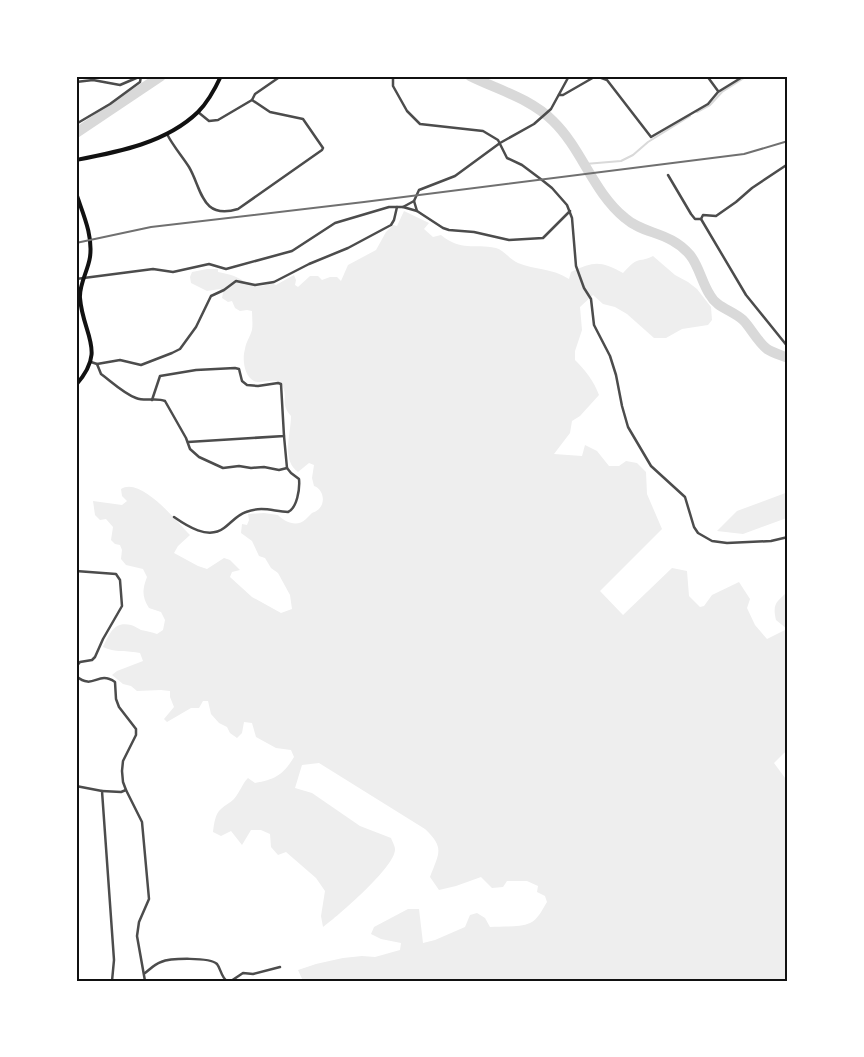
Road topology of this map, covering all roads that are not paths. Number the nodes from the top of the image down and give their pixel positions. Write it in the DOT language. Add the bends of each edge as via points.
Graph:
graph roads {
  1 [pos="141,76"];
  2 [pos="221,76"];
  3 [pos="281,76"];
  4 [pos="393,76"];
  5 [pos="569,76"];
  6 [pos="707,76"];
  7 [pos="744,76"];
  8 [pos="133,78"];
  9 [pos="76,82"];
  10 [pos="718,92"];
  11 [pos="559,95"];
  12 [pos="252,100"];
  13 [pos="198,112"];
  14 [pos="76,124"];
  15 [pos="166,134"];
  16 [pos="500,143"];
  17 [pos="76,160"];
  18 [pos="788,164"];
  19 [pos="668,176"];
  20 [pos="76,193"];
  21 [pos="414,200"];
  22 [pos="397,207"];
  23 [pos="403,207"];
  24 [pos="417,211"];
  25 [pos="570,211"];
  26 [pos="701,219"];
  27 [pos="76,279"];
  28 [pos="84,279"];
  29 [pos="788,347"];
  30 [pos="91,362"];
  31 [pos="97,364"];
  32 [pos="76,385"];
  33 [pos="152,400"];
  34 [pos="284,436"];
  35 [pos="187,442"];
  36 [pos="287,468"];
  37 [pos="174,517"];
  38 [pos="788,537"];
  39 [pos="76,571"];
  40 [pos="76,667"];
  41 [pos="77,678"];
  42 [pos="76,786"];
  43 [pos="126,790"];
  44 [pos="102,791"];
  45 [pos="280,968"];
  46 [pos="145,973"];
  47 [pos="112,981"];
  48 [pos="145,981"];
  49 [pos="227,981"];
  50 [pos="231,981"];
  1 -- 8 [label="street"];
  1 -- 14 [label="street" via="140,82 128,92"];
  2 -- 13 [label="main road"];
  3 -- 12 [label="street" via="255,94"];
  4 -- 16 [label="street" via="393,86 406,110 420,124 483,131"];
  5 -- 11 [label="street"];
  6 -- 10 [label="street"];
  7 -- 10 [label="street"];
  8 -- 9 [label="street" via="120,85 93,80"];
  10 -- 11 [label="street" via="708,104 651,137 607,80 596,76"];
  11 -- 16 [label="street" via="542,118"];
  12 -- 13 [label="street" via="213,122"];
  12 -- 15 [label="street" via="270,112 303,119 323,148 238,209 218,210 203,200 190,169"];
  13 -- 15 [label="main road"];
  15 -- 17 [label="main road" via="145,143"];
  16 -- 21 [label="street" via="455,176 419,190"];
  16 -- 25 [label="street" via="507,158 552,188"];
  18 -- 26 [label="street" via="716,216 703,215"];
  19 -- 26 [label="street" via="695,219"];
  20 -- 28 [label="main road" via="90,240 90,258"];
  21 -- 23 [label="street"];
  21 -- 24 [label="street"];
  22 -- 23 [label="street"];
  22 -- 28 [label="street" via="335,223 292,251 226,269 209,264 173,272 153,269"];
  22 -- 31 [label="street" via="390,225 348,248 274,282 256,285 236,281 215,293 180,349 141,365 114,360"];
  23 -- 24 [label="street"];
  24 -- 25 [label="street" via="449,230 521,241 547,237"];
  25 -- 38 [label="street" via="576,266 591,299 594,325 610,356 628,427 651,466 685,497 698,533 712,541 747,544"];
  26 -- 29 [label="street" via="746,295"];
  27 -- 28 [label="street"];
  28 -- 30 [label="main road" via="80,297 91,344"];
  30 -- 31 [label="street"];
  30 -- 32 [label="main road"];
  31 -- 33 [label="street" via="105,377 131,396"];
  33 -- 34 [label="street" via="160,376 196,370 239,369 247,385 281,384"];
  33 -- 35 [label="street" via="165,401"];
  34 -- 35 [label="street"];
  34 -- 36 [label="street"];
  35 -- 36 [label="street" via="196,456 223,468"];
  36 -- 37 [label="street" via="300,482 291,511 264,508 248,511 223,529 212,532 192,529"];
  39 -- 40 [label="street" via="116,574 120,580 122,602 96,657 80,662"];
  41 -- 43 [label="street" via="89,683 102,677 115,682 119,707 136,729 123,761"];
  42 -- 44 [label="street"];
  43 -- 44 [label="street"];
  43 -- 46 [label="street" via="142,822 150,899 139,922 137,936"];
  44 -- 47 [label="street" via="114,960"];
  45 -- 50 [label="street" via="253,974 243,972"];
  46 -- 48 [label="street"];
  46 -- 49 [label="street" via="163,961 212,961"];
}
